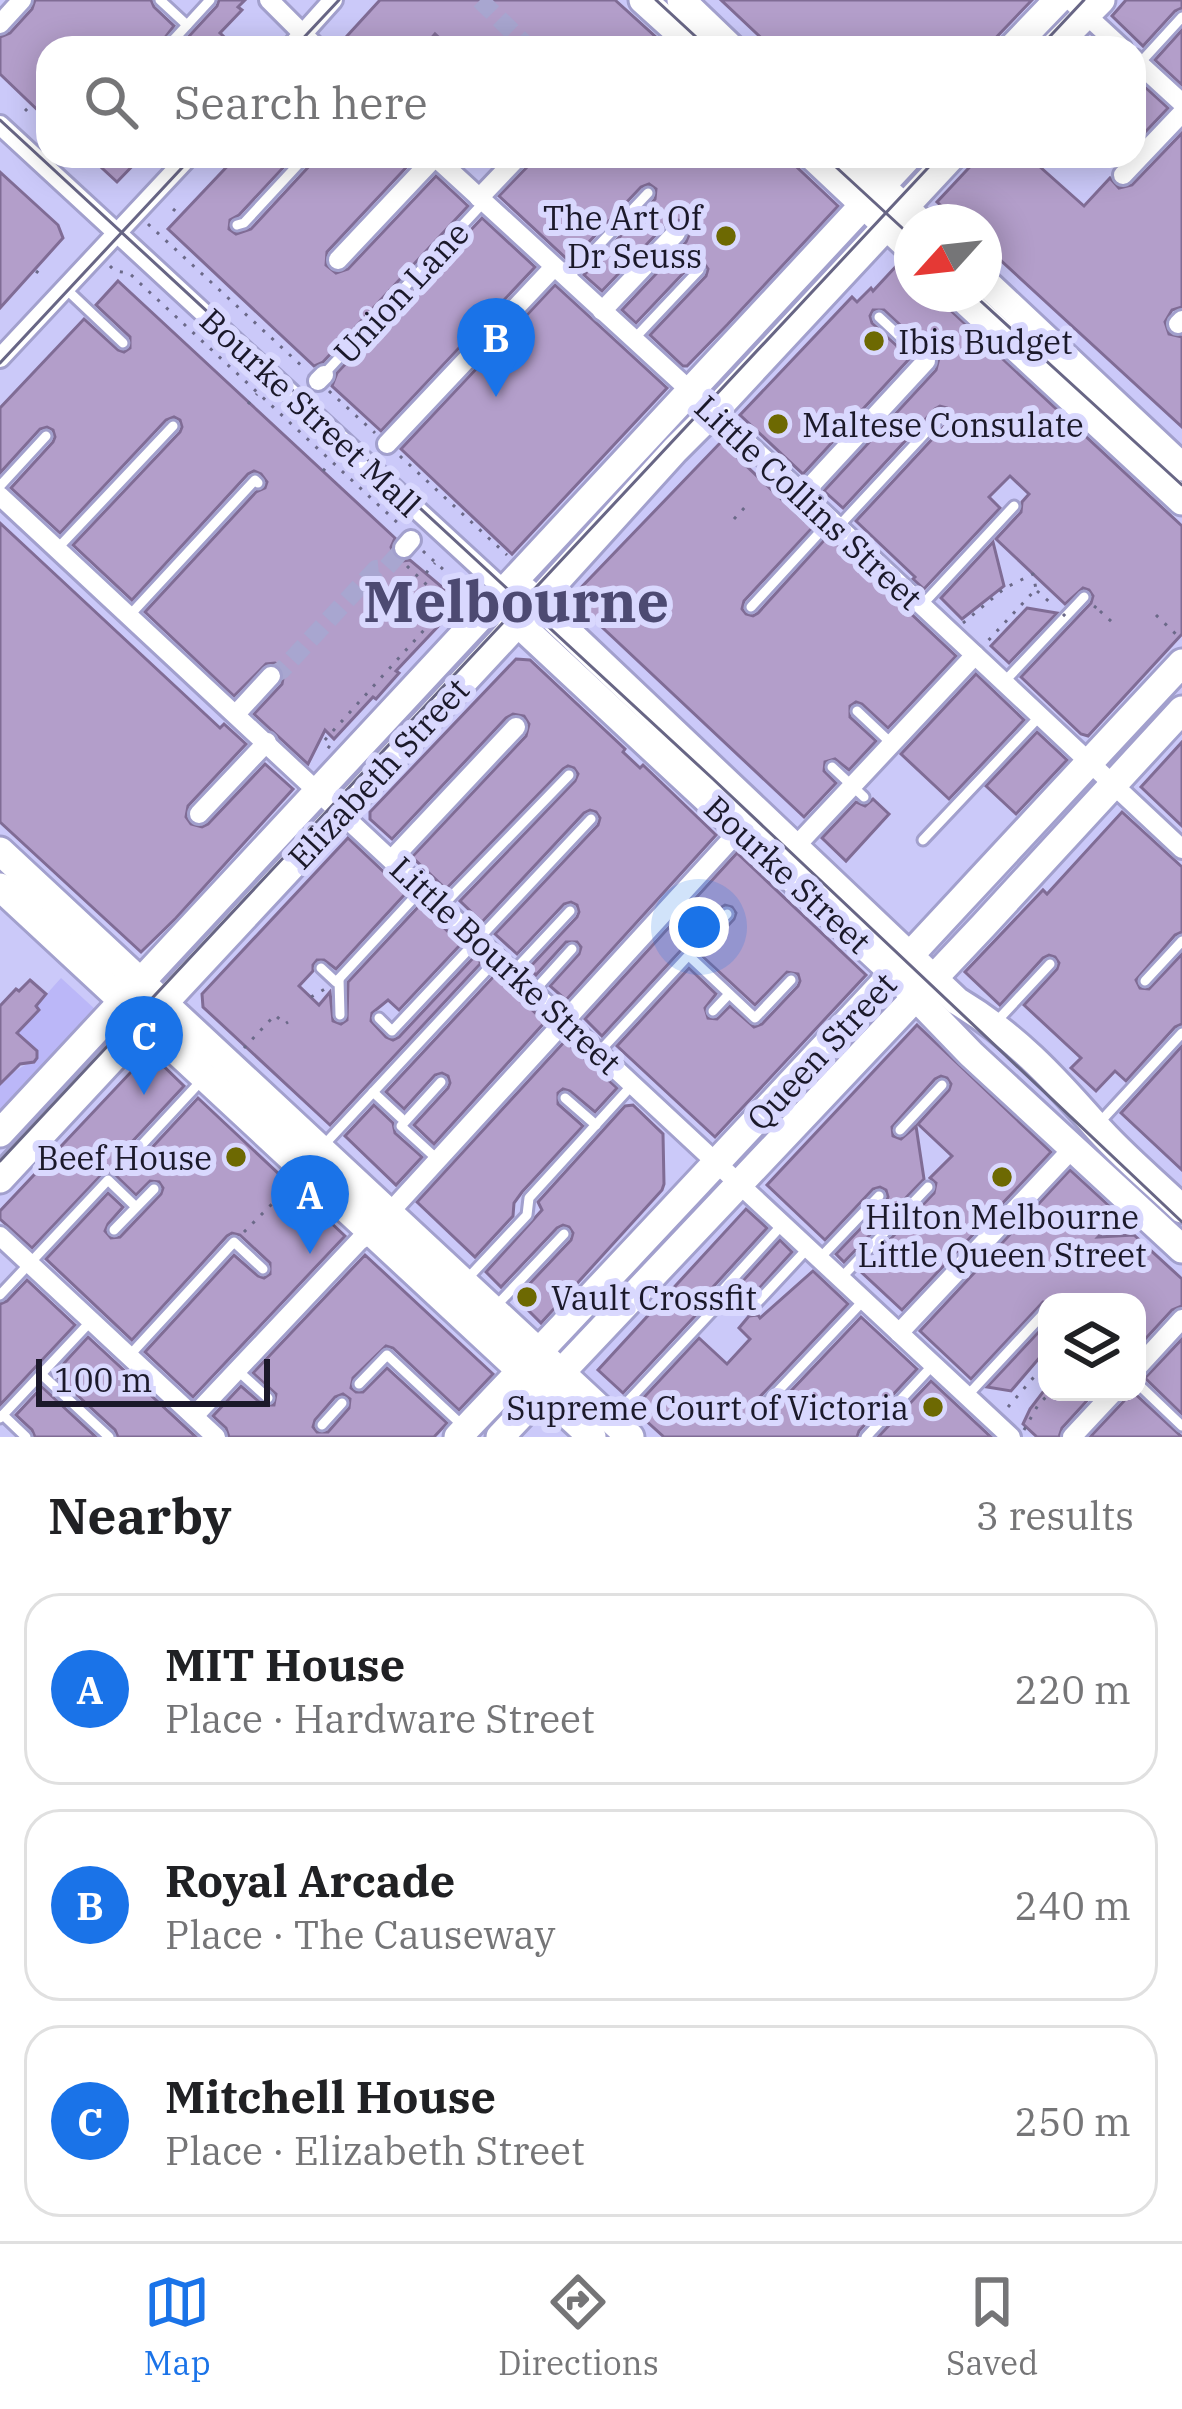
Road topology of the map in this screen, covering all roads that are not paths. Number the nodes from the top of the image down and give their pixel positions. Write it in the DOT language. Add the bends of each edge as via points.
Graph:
graph roads {
  1 [pos="22,0"];
  2 [pos="160,0"];
  3 [pos="210,0"];
  4 [pos="269,0"];
  5 [pos="333,0"];
  6 [pos="643,0"];
  7 [pos="681,0"];
  8 [pos="1058,0"];
  9 [pos="1085,5"];
  10 [pos="1182,17"];
  11 [pos="0,24"];
  12 [pos="187,25"];
  13 [pos="177,36"];
  14 [pos="297,36"];
  15 [pos="308,36"];
  16 [pos="682,36"];
  17 [pos="718,36"];
  18 [pos="1024,36"];
  19 [pos="1061,36"];
  20 [pos="1112,36"];
  21 [pos="1146,53"];
  22 [pos="1146,70"];
  23 [pos="1182,103"];
  24 [pos="1182,113"];
  25 [pos="0,125"];
  26 [pos="1146,151"];
  27 [pos="36,158"];
  28 [pos="47,168"];
  29 [pos="178,168"];
  30 [pos="295,168"];
  31 [pos="437,168"];
  32 [pos="453,168"];
  33 [pos="509,168"];
  34 [pos="830,168"];
  35 [pos="856,168"];
  36 [pos="899,168"];
  37 [pos="943,168"];
  38 [pos="1130,168"];
  39 [pos="1123,175"];
  40 [pos="648,194"];
  41 [pos="873,196"];
  42 [pos="482,200"];
  43 [pos="915,204"];
  44 [pos="894,211"];
  45 [pos="237,225"];
  46 [pos="894,228"];
  47 [pos="118,233"];
  48 [pos="676,233"];
  49 [pos="338,260"];
  50 [pos="700,270"];
  51 [pos="561,273"];
  52 [pos="65,288"];
  53 [pos="1002,298"];
  54 [pos="602,311"];
  55 [pos="977,312"];
  56 [pos="879,317"];
  57 [pos="633,340"];
  58 [pos="124,344"];
  59 [pos="0,358"];
  60 [pos="926,361"];
  61 [pos="321,378"];
  62 [pos="690,392"];
  63 [pos="712,413"];
  64 [pos="942,415"];
  65 [pos="173,426"];
  66 [pos="46,436"];
  67 [pos="387,444"];
  68 [pos="1182,467"];
  69 [pos="258,483"];
  70 [pos="803,494"];
  71 [pos="1,496"];
  72 [pos="1182,501"];
  73 [pos="1014,506"];
  74 [pos="835,524"];
  75 [pos="57,549"];
  76 [pos="501,587"];
  77 [pos="1084,596"];
  78 [pos="537,602"];
  79 [pos="922,605"];
  80 [pos="752,607"];
  81 [pos="129,616"];
  82 [pos="518,623"];
  83 [pos="979,650"];
  84 [pos="1182,663"];
  85 [pos="272,676"];
  86 [pos="1004,682"];
  87 [pos="1182,710"];
  88 [pos="856,711"];
  89 [pos="236,714"];
  90 [pos="1040,716"];
  91 [pos="516,727"];
  92 [pos="267,742"];
  93 [pos="892,743"];
  94 [pos="1089,761"];
  95 [pos="832,767"];
  96 [pos="569,775"];
  97 [pos="1112,783"];
  98 [pos="320,791"];
  99 [pos="858,792"];
  100 [pos="342,812"];
  101 [pos="200,814"];
  102 [pos="591,819"];
  103 [pos="742,828"];
  104 [pos="922,841"];
  105 [pos="796,847"];
  106 [pos="1182,848"];
  107 [pos="0,851"];
  108 [pos="392,859"];
  109 [pos="0,887"];
  110 [pos="423,888"];
  111 [pos="442,906"];
  112 [pos="570,910"];
  113 [pos="727,914"];
  114 [pos="478,939"];
  115 [pos="1182,941"];
  116 [pos="572,949"];
  117 [pos="688,956"];
  118 [pos="505,964"];
  119 [pos="1050,964"];
  120 [pos="901,965"];
  121 [pos="321,968"];
  122 [pos="338,980"];
  123 [pos="790,980"];
  124 [pos="1145,981"];
  125 [pos="924,987"];
  126 [pos="132,991"];
  127 [pos="534,991"];
  128 [pos="729,994"];
  129 [pos="713,1010"];
  130 [pos="155,1013"];
  131 [pos="857,1014"];
  132 [pos="340,1015"];
  133 [pos="379,1018"];
  134 [pos="566,1021"];
  135 [pos="994,1023"];
  136 [pos="1182,1033"];
  137 [pos="178,1034"];
  138 [pos="879,1034"];
  139 [pos="599,1052"];
  140 [pos="205,1077"];
  141 [pos="441,1082"];
  142 [pos="633,1084"];
  143 [pos="942,1085"];
  144 [pos="373,1092"];
  145 [pos="565,1098"];
  146 [pos="401,1118"];
  147 [pos="596,1125"];
  148 [pos="1096,1126"];
  149 [pos="900,1130"];
  150 [pos="0,1133"];
  151 [pos="1072,1148"];
  152 [pos="137,1150"];
  153 [pos="303,1155"];
  154 [pos="437,1159"];
  155 [pos="716,1162"];
  156 [pos="0,1179"];
  157 [pos="740,1184"];
  158 [pos="928,1187"];
  159 [pos="154,1189"];
  160 [pos="879,1196"];
  161 [pos="136,1207"];
  162 [pos="1182,1209"];
  163 [pos="381,1222"];
  164 [pos="783,1224"];
  165 [pos="114,1230"];
  166 [pos="564,1234"];
  167 [pos="0,1236"];
  168 [pos="1182,1249"];
  169 [pos="814,1253"];
  170 [pos="30,1264"];
  171 [pos="263,1269"];
  172 [pos="841,1278"];
  173 [pos="455,1292"];
  174 [pos="0,1295"];
  175 [pos="864,1300"];
  176 [pos="752,1308"];
  177 [pos="494,1309"];
  178 [pos="1182,1319"];
  179 [pos="1038,1320"];
  180 [pos="91,1321"];
  181 [pos="899,1333"];
  182 [pos="129,1355"];
  183 [pos="1146,1358"];
  184 [pos="530,1361"];
  185 [pos="934,1365"];
  186 [pos="237,1370"];
  187 [pos="41,1374"];
  188 [pos="552,1382"];
  189 [pos="359,1384"];
  190 [pos="1146,1391"];
  191 [pos="968,1396"];
  192 [pos="268,1399"];
  193 [pos="1107,1401"];
  194 [pos="342,1402"];
  195 [pos="761,1409"];
  196 [pos="1,1416"];
  197 [pos="194,1416"];
  198 [pos="322,1425"];
  199 [pos="1182,1426"];
  200 [pos="611,1431"];
  201 [pos="1019,1432"];
  202 [pos="466,1434"];
  203 [pos="1082,1434"];
  204 [pos="26,1437"];
  205 [pos="109,1437"];
  206 [pos="216,1437"];
  207 [pos="500,1437"];
  208 [pos="866,1437"];
  1 -- 11 [label="street"];
  2 -- 12 [label="lane"];
  3 -- 12 [label="lane"];
  4 -- 14 [label="street"];
  5 -- 15 [label="street"];
  6 -- 16 [label="street"];
  7 -- 17 [label="street"];
  8 -- 18 [label="street"];
  9 -- 19 [label="street"];
  9 -- 20 [label="street"];
  10 -- 21 [label="lane"];
  12 -- 13 [label="lane"];
  22 -- 23 [label="street"];
  24 -- 26 [label="street"];
  25 -- 27 [label="street"];
  28 -- 47 [label="street"];
  29 -- 47 [label="street"];
  30 -- 45 [label="lane"];
  31 -- 49 [label="street"];
  32 -- 42 [label="street, Little Collins Street"];
  33 -- 42 [label="street"];
  34 -- 41 [label="street"];
  35 -- 41 [label="street"];
  36 -- 41 [label="street, Elizabeth Street"];
  37 -- 43 [label="street, Elizabeth Street"];
  38 -- 39 [label="street"];
  40 -- 51 [label="lane"];
  41 -- 44 [label="street"];
  41 -- 62 [label="street, Elizabeth Street"];
  42 -- 51 [label="street, Little Collins Street"];
  42 -- 61 [label="lane, Union Lane"];
  46 -- 63 [label="street, Elizabeth Street"];
  47 -- 52 [label="street"];
  47 -- 76 [label="street, Bourke Street Mall"];
  48 -- 54 [label="street"];
  50 -- 57 [label="lane"];
  51 -- 54 [label="street, Little Collins Street"];
  51 -- 67 [label="street"];
  52 -- 58 [label="lane"];
  52 -- 59 [label="street"];
  53 -- 68 [label="street"];
  54 -- 57 [label="street, Little Collins Street"];
  55 -- 72 [label="street"];
  56 -- 60 [label="lane"];
  57 -- 62 [label="street, Little Collins Street"];
  60 -- 70 [label="street"];
  62 -- 63 [label="street, Little Collins Street"];
  62 -- 76 [label="street, Elizabeth Street"];
  63 -- 70 [label="street, Little Collins Street"];
  63 -- 78 [label="street, Elizabeth Street"];
  64 -- 74 [label="lane"];
  65 -- 75 [label="lane"];
  66 -- 71 [label="lane"];
  69 -- 81 [label="lane"];
  70 -- 74 [label="street, Little Collins Street"];
  71 -- 75 [label="street, Little Bourke Street"];
  73 -- 79 [label="lane"];
  74 -- 79 [label="street, Little Collins Street"];
  74 -- 80 [label="lane"];
  75 -- 81 [label="street, Little Bourke Street"];
  76 -- 78 [label="street, Bourke Street"];
  76 -- 82 [label="street, Bourke Street"];
  76 -- 98 [label="street, Elizabeth Street"];
  77 -- 86 [label="lane"];
  78 -- 82 [label="street, Elizabeth Street"];
  78 -- 103 [label="street, Bourke Street"];
  79 -- 83 [label="street, Little Collins Street"];
  81 -- 89 [label="street, Little Bourke Street"];
  82 -- 100 [label="street, Elizabeth Street"];
  82 -- 103 [label="street, Bourke Street"];
  83 -- 86 [label="street, Little Collins Street"];
  83 -- 93 [label="street"];
  84 -- 94 [label="street, Queen Street"];
  85 -- 89 [label="street"];
  86 -- 90 [label="street, Little Collins Street"];
  87 -- 97 [label="street, Queen Street"];
  88 -- 93 [label="lane"];
  89 -- 92 [label="street, Little Bourke Street"];
  90 -- 94 [label="street, Little Collins Street"];
  90 -- 104 [label="lane"];
  91 -- 108 [label="street"];
  92 -- 98 [label="street, Little Bourke Street"];
  92 -- 101 [label="street"];
  93 -- 99 [label="street"];
  94 -- 97 [label="street, Little Collins Street"];
  94 -- 120 [label="street, Queen Street"];
  95 -- 99 [label="lane"];
  96 -- 111 [label="lane"];
  97 -- 106 [label="street, Little Collins Street"];
  97 -- 125 [label="street, Queen Street"];
  98 -- 100 [label="street, Little Bourke Street"];
  98 -- 126 [label="street, Elizabeth Street"];
  99 -- 105 [label="street"];
  100 -- 108 [label="street, Little Bourke Street"];
  100 -- 130 [label="street, Elizabeth Street"];
  102 -- 114 [label="lane"];
  103 -- 105 [label="street, Bourke Street"];
  103 -- 120 [label="street, Bourke Street"];
  103 -- 134 [label="street"];
  105 -- 120 [label="street, Bourke Street"];
  107 -- 126 [label="street"];
  108 -- 110 [label="street, Little Bourke Street"];
  109 -- 126 [label="street"];
  110 -- 111 [label="street, Little Bourke Street"];
  110 -- 122 [label="lane"];
  111 -- 114 [label="street, Little Bourke Street"];
  112 -- 118 [label="lane"];
  113 -- 117 [label="lane"];
  114 -- 118 [label="street, Little Bourke Street"];
  114 -- 133 [label="lane" via="392,1031"];
  115 -- 124 [label="lane"];
  116 -- 127 [label="lane"];
  117 -- 128 [label="lane"];
  117 -- 139 [label="lane"];
  118 -- 127 [label="street, Little Bourke Street"];
  118 -- 144 [label="lane"];
  119 -- 135 [label="lane"];
  120 -- 125 [label="street, Bourke Street"];
  120 -- 131 [label="street, Queen Street"];
  121 -- 122 [label="lane"];
  122 -- 132 [label="lane"];
  123 -- 128 [label="lane" via="755,1018"];
  125 -- 135 [label="street, Bourke Street"];
  125 -- 138 [label="street, Queen Street"];
  125 -- 151 [label="street, Bourke Street" via="966,1060"];
  126 -- 130 [label="street"];
  126 -- 150 [label="street, Elizabeth Street"];
  127 -- 134 [label="street, Little Bourke Street"];
  128 -- 129 [label="lane"];
  130 -- 137 [label="street"];
  130 -- 156 [label="street, Elizabeth Street"];
  131 -- 138 [label="street"];
  131 -- 155 [label="street, Queen Street"];
  134 -- 139 [label="street, Little Bourke Street"];
  134 -- 154 [label="street"];
  135 -- 148 [label="street, Bourke Street"];
  136 -- 148 [label="lane"];
  137 -- 140 [label="street"];
  137 -- 153 [label="street"];
  138 -- 157 [label="street, Queen Street"];
  139 -- 142 [label="street, Little Bourke Street"];
  140 -- 152 [label="lane"];
  140 -- 153 [label="street"];
  141 -- 154 [label="lane" via="401,1126"];
  142 -- 147 [label="lane"];
  142 -- 155 [label="street, Little Bourke Street"];
  143 -- 149 [label="lane"];
  144 -- 146 [label="lane"];
  144 -- 153 [label="lane"];
  145 -- 147 [label="lane"];
  147 -- 173 [label="lane"];
  148 -- 162 [label="street, Bourke Street"];
  151 -- 168 [label="street, Bourke Street"];
  151 -- 181 [label="street"];
  153 -- 163 [label="street"];
  154 -- 163 [label="street"];
  155 -- 157 [label="street, Little Bourke Street"];
  155 -- 184 [label="street, Queen Street"];
  157 -- 164 [label="street, Little Bourke Street"];
  157 -- 188 [label="street, Queen Street"];
  158 -- 172 [label="lane"];
  159 -- 161 [label="lane"];
  160 -- 169 [label="lane"];
  161 -- 165 [label="lane"];
  161 -- 170 [label="lane" via="108,1180"];
  163 -- 173 [label="street"];
  163 -- 186 [label="street"];
  164 -- 169 [label="street, Little Bourke Street"];
  164 -- 200 [label="lane"];
  166 -- 177 [label="lane"];
  167 -- 170 [label="street"];
  169 -- 172 [label="street, Little Bourke Street"];
  169 -- 176 [label="lane"];
  170 -- 174 [label="lane"];
  170 -- 180 [label="street"];
  171 -- 182 [label="lane" via="234,1242"];
  172 -- 175 [label="street, Little Bourke Street"];
  173 -- 177 [label="street"];
  173 -- 184 [label="street"];
  175 -- 181 [label="street, Little Bourke Street"];
  175 -- 195 [label="lane"];
  177 -- 184 [label="street"];
  178 -- 183 [label="street"];
  179 -- 191 [label="lane"];
  180 -- 182 [label="street"];
  180 -- 187 [label="lane"];
  181 -- 185 [label="street, Little Bourke Street"];
  182 -- 197 [label="street"];
  184 -- 188 [label="street"];
  184 -- 202 [label="street, Queen Street"];
  185 -- 191 [label="street, Little Bourke Street"];
  185 -- 208 [label="lane"];
  186 -- 192 [label="lane"];
  186 -- 197 [label="street"];
  187 -- 196 [label="lane"];
  187 -- 205 [label="lane"];
  188 -- 200 [label="street"];
  188 -- 207 [label="street, Queen Street"];
  189 -- 202 [label="lane" via="387,1354"];
  190 -- 199 [label="lane"];
  191 -- 201 [label="street, Little Bourke Street"];
  193 -- 203 [label="street"];
  194 -- 198 [label="lane"];
  196 -- 204 [label="lane"];
  197 -- 206 [label="street"];
}
